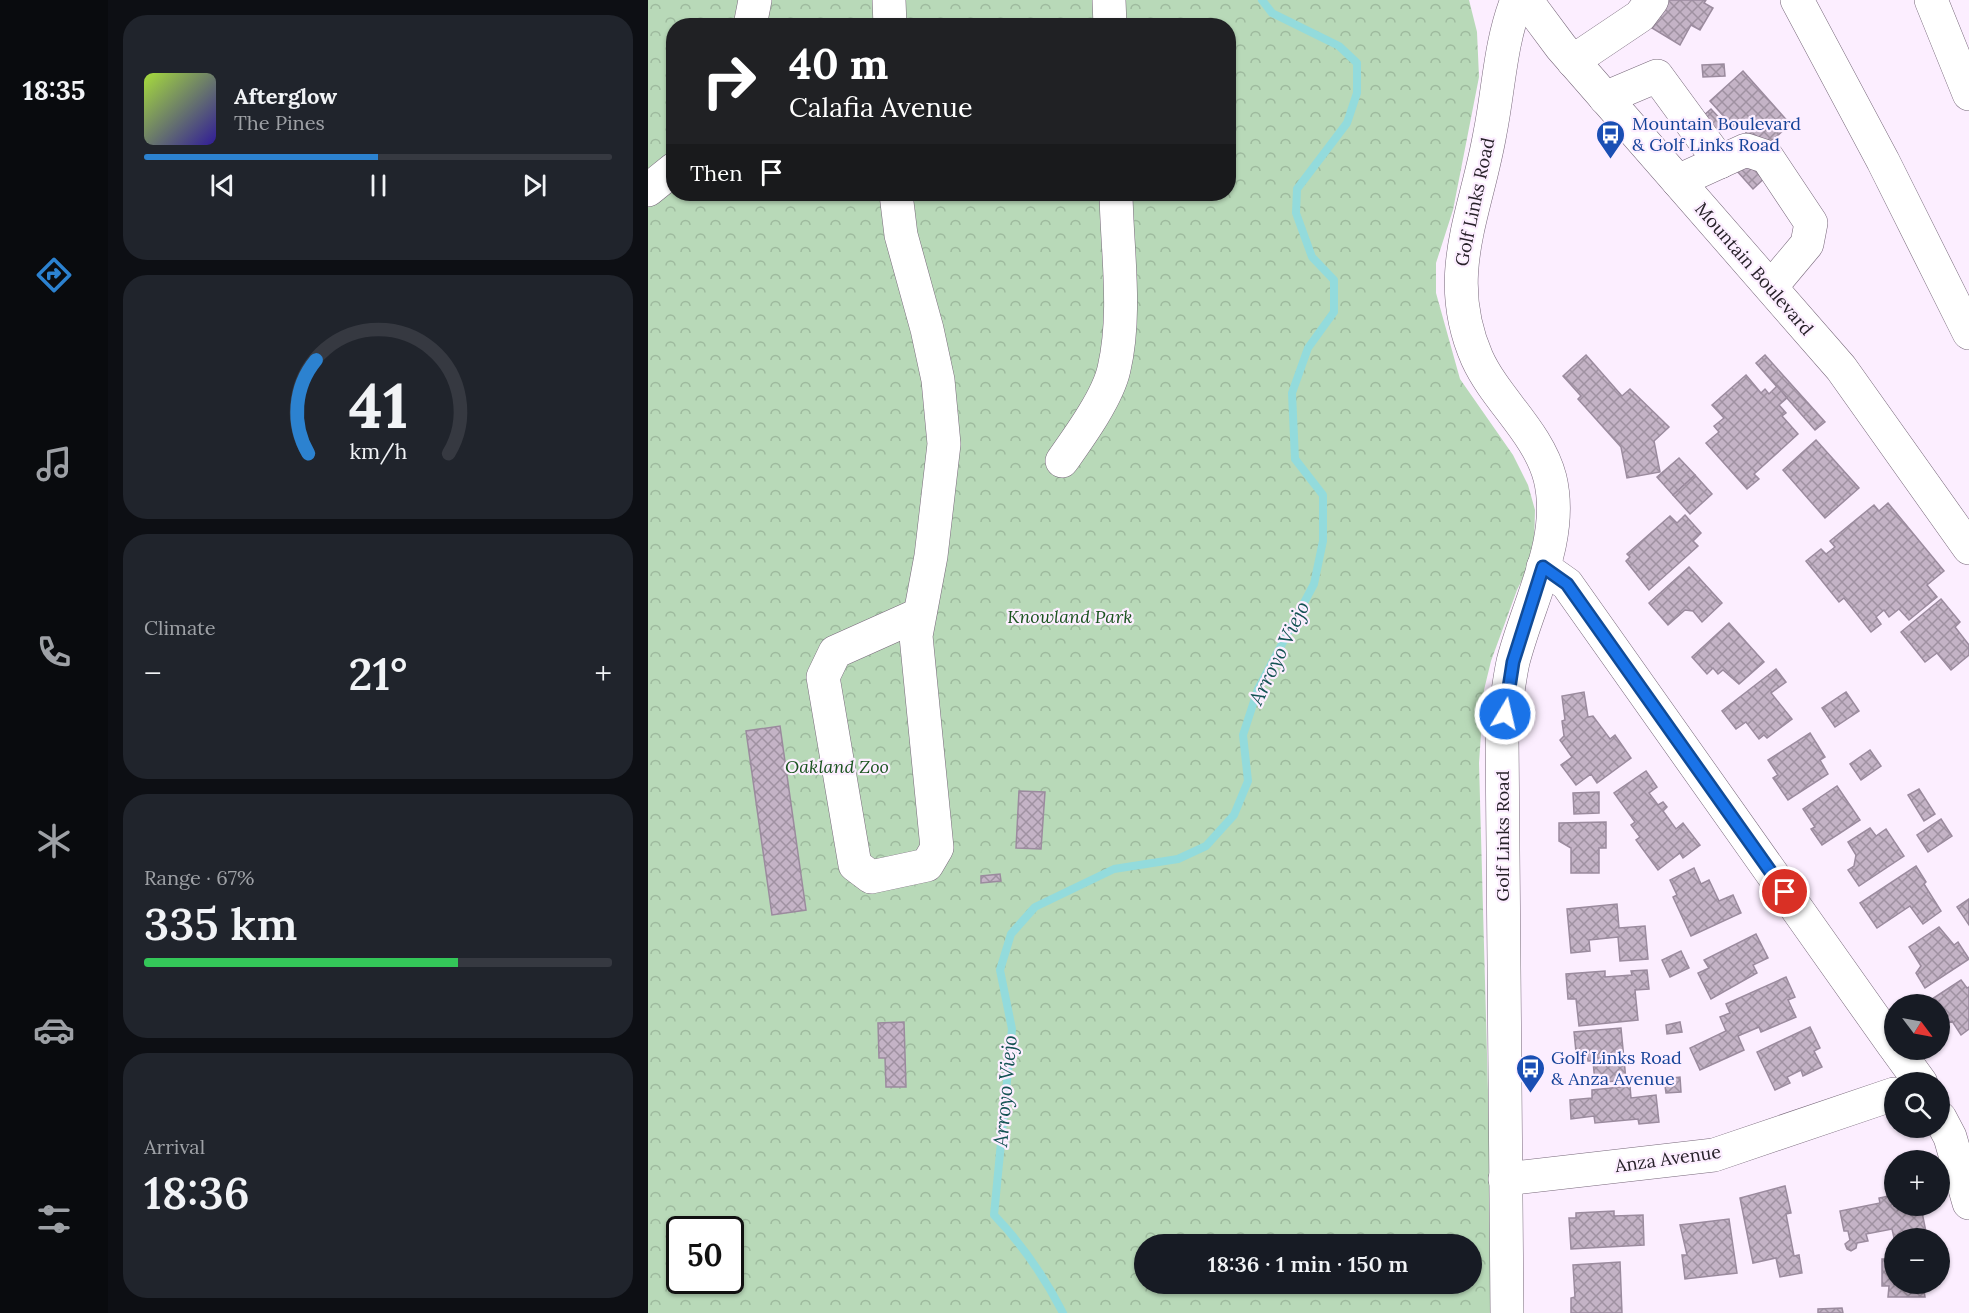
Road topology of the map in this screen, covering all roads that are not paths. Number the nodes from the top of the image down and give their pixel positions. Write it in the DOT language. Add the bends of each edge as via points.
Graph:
graph roads {
  1 [pos="755,0"];
  2 [pos="889,0"];
  3 [pos="1109,0"];
  4 [pos="1516,0"];
  5 [pos="1526,0"];
  6 [pos="1652,0"];
  7 [pos="1797,0"];
  8 [pos="1931,0"];
  9 [pos="752,18"];
  10 [pos="890,18"];
  11 [pos="1110,18"];
  12 [pos="1573,61"];
  13 [pos="1969,94"];
  14 [pos="1605,98"];
  15 [pos="1720,162"];
  16 [pos="666,175"];
  17 [pos="1678,181"];
  18 [pos="648,190"];
  19 [pos="897,201"];
  20 [pos="1116,201"];
  21 [pos="1771,287"];
  22 [pos="1969,333"];
  23 [pos="1062,461"];
  24 [pos="1969,548"];
  25 [pos="1543,567"];
  26 [pos="920,615"];
  27 [pos="1884,1032"];
  28 [pos="1884,1097"];
  29 [pos="1950,1137"];
  30 [pos="1505,1179"];
  31 [pos="1969,1203"];
  32 [pos="1507,1313"];
  1 -- 9 [label="main road"];
  2 -- 10 [label="main road"];
  3 -- 11 [label="main road"];
  4 -- 25 [label="main road, Golf Links Road" via="1506,27 1487,151 1464,246 1460,306 1478,360 1535,444 1550,477 1554,523"];
  5 -- 12 [label="main road, Mountain Boulevard"];
  6 -- 12 [label="main road" via="1640,16"];
  7 -- 22 [label="main road"];
  8 -- 13 [label="main road"];
  12 -- 14 [label="main road, Mountain Boulevard"];
  14 -- 15 [label="main road" via="1657,76"];
  14 -- 17 [label="main road, Mountain Boulevard"];
  15 -- 17 [label="main road"];
  15 -- 21 [label="main road" via="1746,150 1767,157 1811,223 1807,244"];
  16 -- 18 [label="main road"];
  17 -- 21 [label="main road, Mountain Boulevard"];
  19 -- 26 [label="main road" via="901,235 938,380 944,444"];
  20 -- 23 [label="main road" via="1120,318 1114,370 1087,426"];
  21 -- 24 [label="main road, Mountain Boulevard" via="1863,396"];
  25 -- 27 [label="main road" via="1567,584"];
  25 -- 30 [label="main road, Golf Links Road" via="1513,662 1502,734"];
  26 -- 26 [label="main road" via="835,652 823,677 855,866 871,877 927,865 937,848 916,636"];
  28 -- 30 [label="main road, Anza Avenue" via="1714,1155"];
  29 -- 31 [label="main road"];
  30 -- 32 [label="main road, Golf Links Road"];
}
